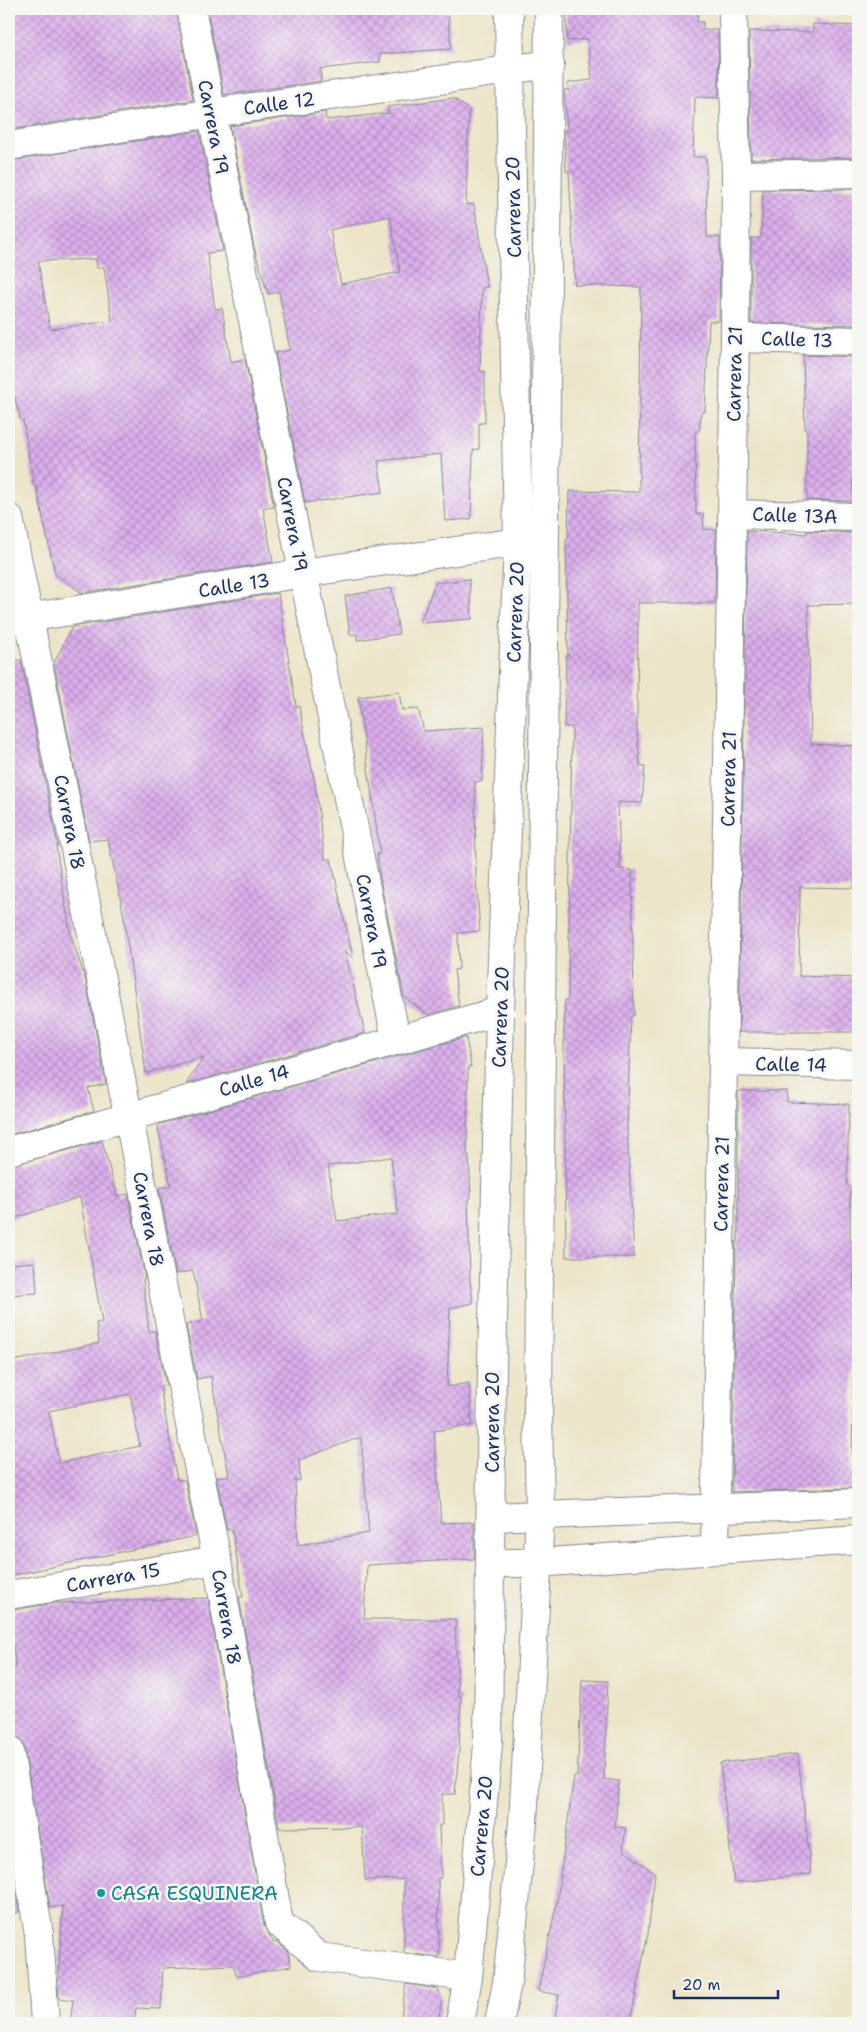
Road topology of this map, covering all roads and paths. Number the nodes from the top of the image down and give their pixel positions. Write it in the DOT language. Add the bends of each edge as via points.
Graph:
graph roads {
  1 [pos="191,9"];
  2 [pos="509,9"];
  3 [pos="549,9"];
  4 [pos="733,9"];
  5 [pos="550,64"];
  6 [pos="511,70"];
  7 [pos="212,113"];
  8 [pos="9,146"];
  9 [pos="858,173"];
  10 [pos="736,175"];
  11 [pos="735,338"];
  12 [pos="858,341"];
  13 [pos="732,514"];
  14 [pos="858,517"];
  15 [pos="9,518"];
  16 [pos="518,542"];
  17 [pos="303,573"];
  18 [pos="19,620"];
  19 [pos="500,1011"];
  20 [pos="396,1039"];
  21 [pos="723,1062"];
  22 [pos="858,1065"];
  23 [pos="129,1117"];
  24 [pos="9,1151"];
  25 [pos="858,1503"];
  26 [pos="716,1508"];
  27 [pos="540,1516"];
  28 [pos="491,1517"];
  29 [pos="858,1540"];
  30 [pos="715,1549"];
  31 [pos="217,1560"];
  32 [pos="491,1563"];
  33 [pos="536,1563"];
  34 [pos="9,1595"];
  35 [pos="9,1749"];
  36 [pos="468,1977"];
  37 [pos="45,2023"];
  38 [pos="460,2023"];
  39 [pos="499,2023"];
  1 -- 7 [label="street, Carrera 19"];
  2 -- 6 [label="street, Carrera 20"];
  3 -- 5 [label="street, Carrera 20"];
  4 -- 10 [label="street, Carrera 21"];
  5 -- 6 [label="street, Calle 12"];
  5 -- 27 [label="street, Carrera 20" via="538,1410"];
  6 -- 7 [label="street, Calle 12"];
  6 -- 16 [label="street, Carrera 20"];
  7 -- 8 [label="street, Calle 12"];
  7 -- 17 [label="street, Carrera 19"];
  9 -- 10 [label="street"];
  10 -- 11 [label="street, Carrera 21"];
  11 -- 12 [label="street, Calle 13"];
  11 -- 13 [label="street, Carrera 21"];
  13 -- 14 [label="street, Calle 13A"];
  13 -- 21 [label="street, Carrera 21"];
  15 -- 18 [label="street, Carrera 18"];
  16 -- 17 [label="street, Calle 13"];
  16 -- 19 [label="street, Carrera 20"];
  17 -- 18 [label="street, Calle 13"];
  17 -- 20 [label="street, Carrera 19"];
  18 -- 23 [label="street, Carrera 18"];
  19 -- 20 [label="street, Calle 14"];
  19 -- 28 [label="street, Carrera 20"];
  20 -- 23 [label="street, Calle 14"];
  21 -- 22 [label="street, Calle 14"];
  21 -- 26 [label="street, Carrera 21"];
  23 -- 24 [label="street, Calle 14"];
  23 -- 31 [label="street, Carrera 18"];
  25 -- 26 [label="street"];
  26 -- 27 [label="street"];
  26 -- 30 [label="street, Carrera 21"];
  27 -- 28 [label="street"];
  27 -- 33 [label="street, Carrera 20"];
  28 -- 32 [label="street, Carrera 20"];
  29 -- 30 [label="street"];
  30 -- 33 [label="street"];
  31 -- 34 [label="street, Carrera 15"];
  31 -- 36 [label="street, Carrera 18" via="279,1923 319,1957"];
  32 -- 33 [label="street"];
  32 -- 36 [label="street, Carrera 20" via="488,1744"];
  33 -- 39 [label="street, Carrera 20" via="523,1822 507,1983"];
  35 -- 37 [label="street" via="39,1935"];
  36 -- 38 [label="street, Carrera 20"];
}
